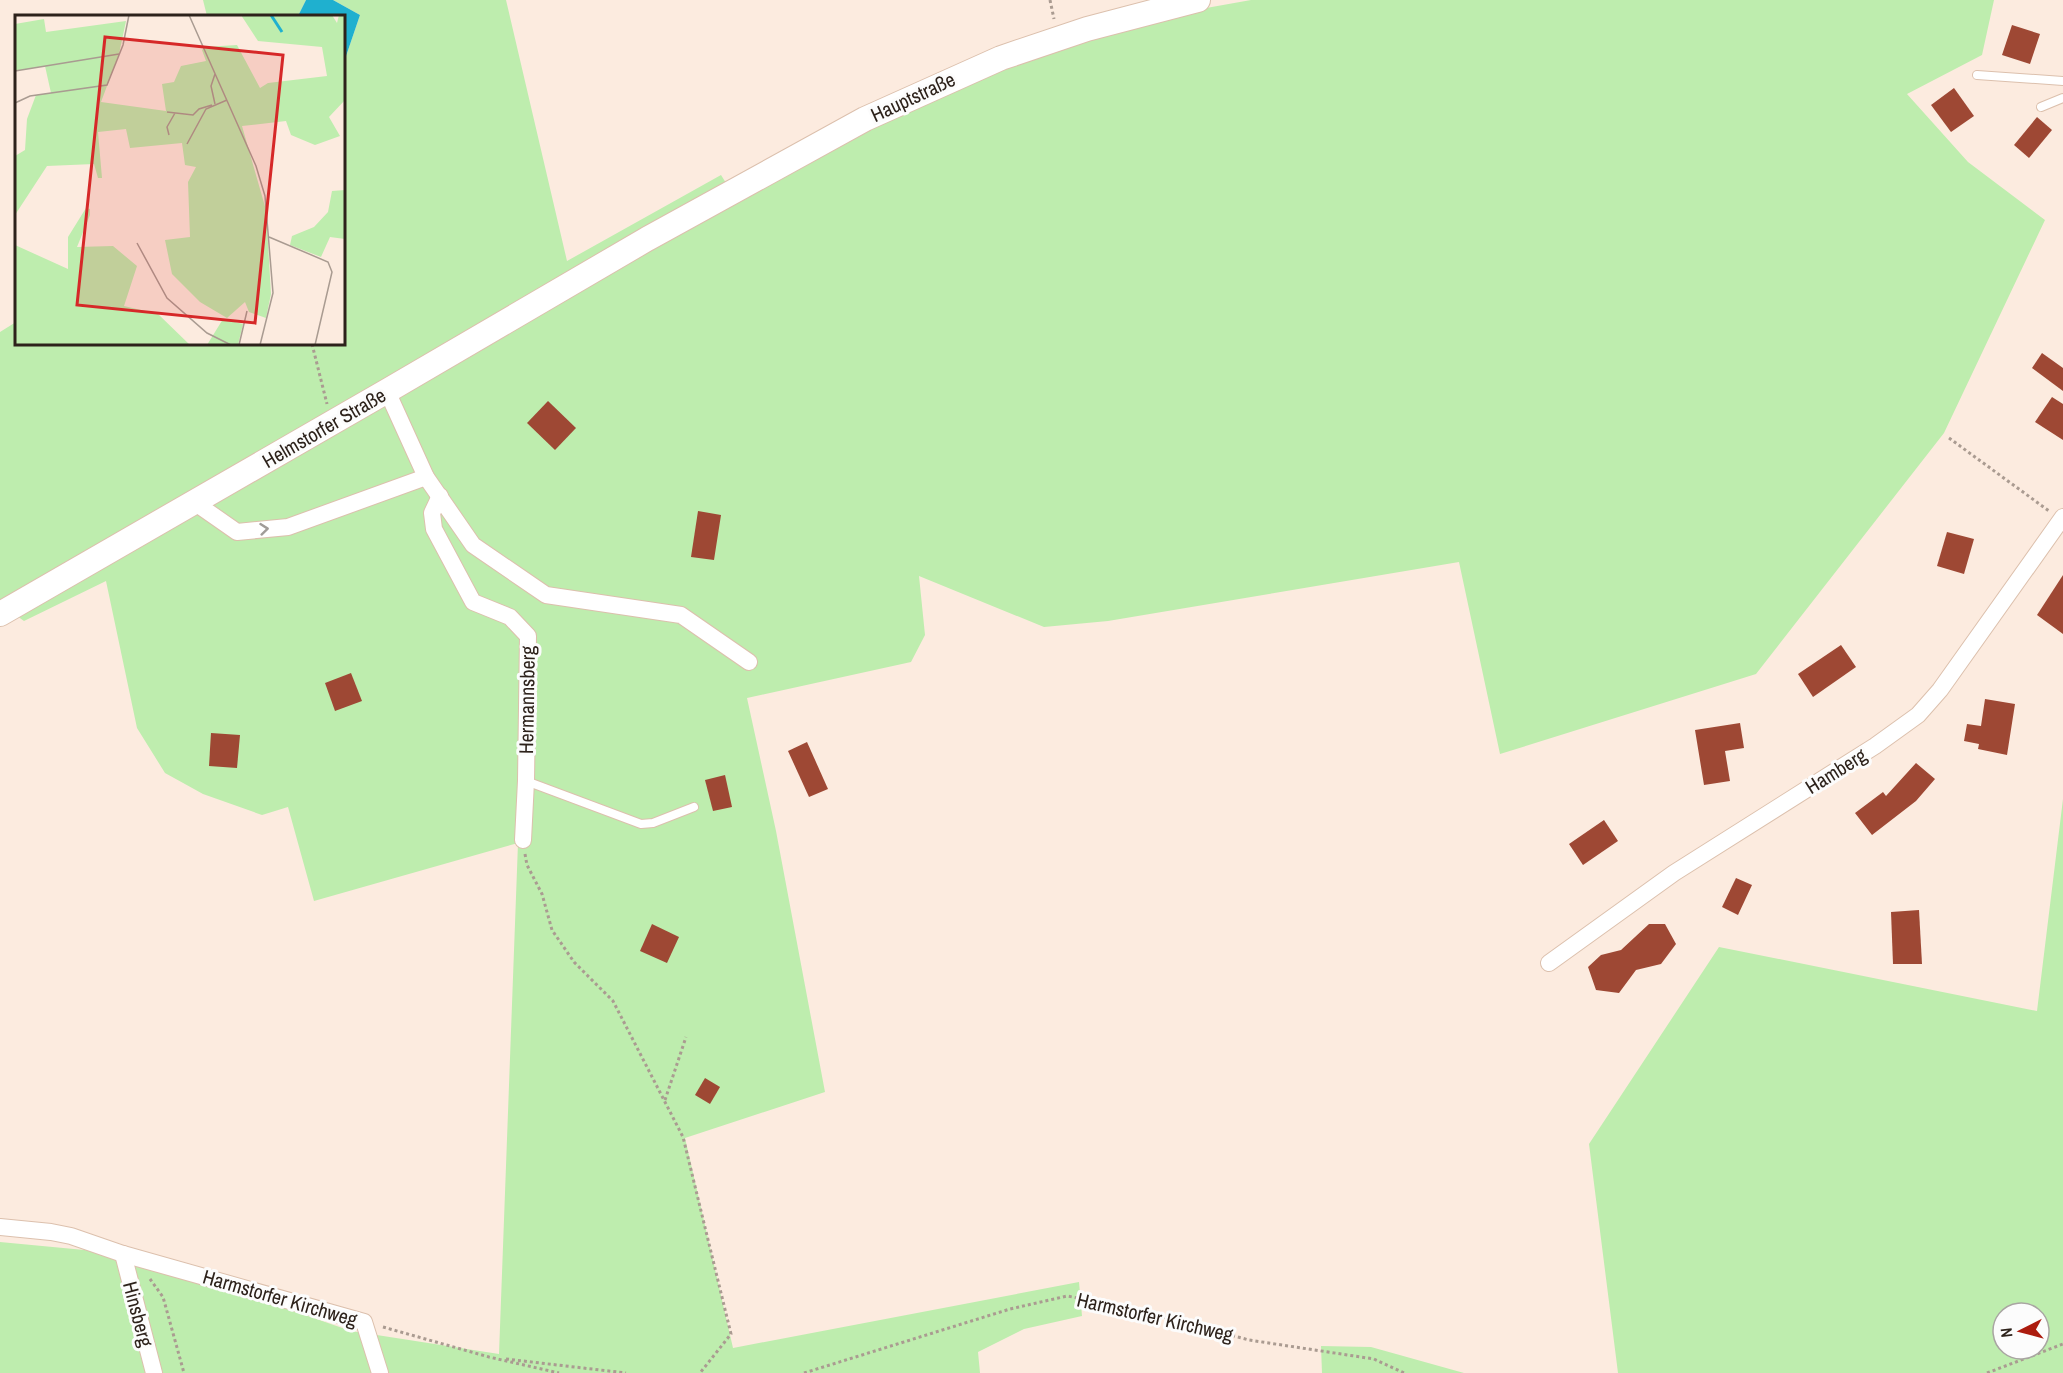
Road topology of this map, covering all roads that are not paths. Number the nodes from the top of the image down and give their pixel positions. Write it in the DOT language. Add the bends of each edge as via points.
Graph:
graph roads {
  1 [pos="1198,0"];
  2 [pos="1977,75"];
  3 [pos="2063,81"];
  4 [pos="2063,98"];
  5 [pos="2041,107"];
  6 [pos="647,239"];
  7 [pos="387,391"];
  8 [pos="426,477"];
  9 [pos="440,496"];
  10 [pos="194,502"];
  11 [pos="2062,518"];
  12 [pos="0,614"];
  13 [pos="749,662"];
  14 [pos="526,782"];
  15 [pos="694,807"];
  16 [pos="523,840"];
  17 [pos="1549,963"];
  18 [pos="0,1227"];
  19 [pos="123,1254"];
  20 [pos="154,1373"];
  21 [pos="380,1373"];
  1 -- 6 [label="main road, Hauptstraße" via="1087,29 1001,58 943,83 865,119"];
  2 -- 3 [label="lane"];
  4 -- 5 [label="lane"];
  6 -- 7 [label="main road, Helmstorfer Straße"];
  7 -- 8 [label="street"];
  7 -- 10 [label="main road, Helmstorfer Straße"];
  8 -- 9 [label="street"];
  10 -- 8 [label="street, one-way" via="237,532 288,527"];
  9 -- 13 [label="street" via="472,545 546,595 681,615"];
  9 -- 14 [label="street, Hermannsberg" via="432,513 434,529 473,602 510,617 528,636"];
  10 -- 12 [label="main road, Helmstorfer Straße"];
  11 -- 17 [label="street, Hamberg" via="1940,690 1918,715 1674,873"];
  14 -- 15 [label="lane" via="640,824"];
  14 -- 16 [label="street, Hermannsberg"];
  18 -- 19 [label="street, Harmstorfer Kirchweg" via="61,1234"];
  19 -- 20 [label="street, Hinsberg"];
  19 -- 21 [label="street, Harmstorfer Kirchweg" via="364,1322"];
}
